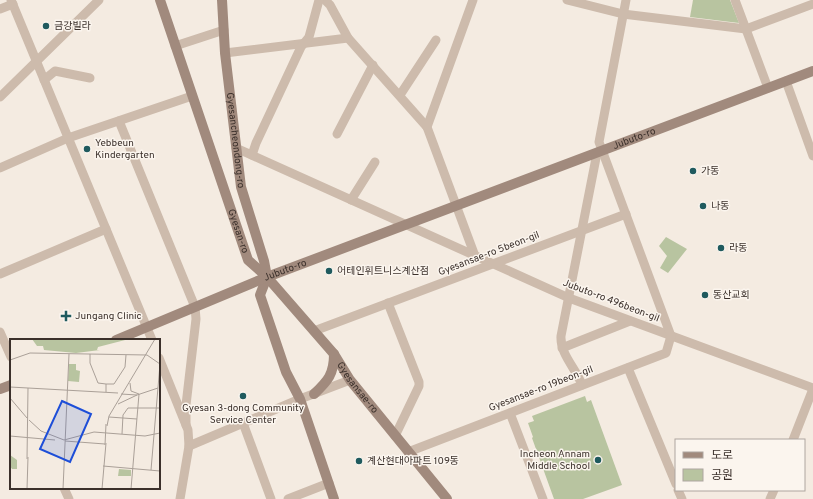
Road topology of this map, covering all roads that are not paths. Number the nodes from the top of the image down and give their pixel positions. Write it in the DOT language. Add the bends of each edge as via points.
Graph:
graph roads {
  1 [pos="99,0"];
  2 [pos="160,0"];
  3 [pos="222,0"];
  4 [pos="319,0"];
  5 [pos="325,0"];
  6 [pos="474,0"];
  7 [pos="567,0"];
  8 [pos="626,0"];
  9 [pos="735,0"];
  10 [pos="12,2"];
  11 [pos="813,4"];
  12 [pos="0,9"];
  13 [pos="623,14"];
  14 [pos="746,29"];
  15 [pos="224,30"];
  16 [pos="348,38"];
  17 [pos="436,40"];
  18 [pos="304,43"];
  19 [pos="175,46"];
  20 [pos="225,53"];
  21 [pos="37,61"];
  22 [pos="373,65"];
  23 [pos="813,71"];
  24 [pos="90,78"];
  25 [pos="44,80"];
  26 [pos="786,81"];
  27 [pos="768,88"];
  28 [pos="400,95"];
  29 [pos="192,96"];
  30 [pos="0,97"];
  31 [pos="119,121"];
  32 [pos="427,127"];
  33 [pos="337,134"];
  34 [pos="68,138"];
  35 [pos="236,148"];
  36 [pos="599,152"];
  37 [pos="252,155"];
  38 [pos="813,156"];
  39 [pos="375,162"];
  40 [pos="0,168"];
  41 [pos="351,200"];
  42 [pos="456,206"];
  43 [pos="626,214"];
  44 [pos="406,224"];
  45 [pos="106,229"];
  46 [pos="581,231"];
  47 [pos="475,256"];
  48 [pos="493,264"];
  49 [pos="0,274"];
  50 [pos="267,277"];
  51 [pos="569,298"];
  52 [pos="388,303"];
  53 [pos="195,307"];
  54 [pos="630,321"];
  55 [pos="147,327"];
  56 [pos="314,331"];
  57 [pos="0,332"];
  58 [pos="671,336"];
  59 [pos="118,339"];
  60 [pos="152,339"];
  61 [pos="562,348"];
  62 [pos="334,354"];
  63 [pos="10,355"];
  64 [pos="160,360"];
  65 [pos="628,368"];
  66 [pos="350,380"];
  67 [pos="10,384"];
  68 [pos="582,385"];
  69 [pos="813,388"];
  70 [pos="0,389"];
  71 [pos="314,394"];
  72 [pos="300,399"];
  73 [pos="510,413"];
  74 [pos="244,423"];
  75 [pos="186,425"];
  76 [pos="395,436"];
  77 [pos="793,439"];
  78 [pos="189,446"];
  79 [pos="408,452"];
  80 [pos="675,482"];
  81 [pos="329,483"];
  82 [pos="64,489"];
  83 [pos="69,499"];
  84 [pos="180,499"];
  85 [pos="271,499"];
  86 [pos="288,499"];
  87 [pos="334,499"];
  88 [pos="447,499"];
  89 [pos="543,499"];
  1 -- 21 [label="street"];
  2 -- 19 [label="street, Gyesan-ro"];
  3 -- 15 [label="street, Gyesancheondong-ro"];
  4 -- 18 [label="street" via="309,37"];
  5 -- 16 [label="street"];
  6 -- 32 [label="street"];
  7 -- 13 [label="street"];
  8 -- 13 [label="street"];
  9 -- 14 [label="street"];
  10 -- 12 [label="street"];
  10 -- 21 [label="street"];
  11 -- 14 [label="street"];
  13 -- 14 [label="street"];
  13 -- 36 [label="street"];
  14 -- 27 [label="street"];
  15 -- 19 [label="street"];
  15 -- 20 [label="street, Gyesancheondong-ro"];
  16 -- 18 [label="street"];
  16 -- 22 [label="street"];
  17 -- 28 [label="street"];
  18 -- 20 [label="street"];
  18 -- 37 [label="street"];
  19 -- 29 [label="street, Gyesan-ro"];
  20 -- 35 [label="street, Gyesancheondong-ro"];
  21 -- 25 [label="street"];
  21 -- 30 [label="street"];
  22 -- 28 [label="street"];
  22 -- 33 [label="street"];
  23 -- 26 [label="street, Jubuto-ro"];
  24 -- 25 [label="street" via="55,71"];
  25 -- 34 [label="street"];
  26 -- 27 [label="street, Jubuto-ro"];
  26 -- 38 [label="street"];
  27 -- 36 [label="street, Jubuto-ro"];
  28 -- 32 [label="street"];
  29 -- 31 [label="street"];
  29 -- 50 [label="street, Gyesan-ro" via="248,260"];
  31 -- 34 [label="street"];
  31 -- 53 [label="street"];
  32 -- 42 [label="street"];
  34 -- 40 [label="street"];
  34 -- 45 [label="street"];
  35 -- 37 [label="street, Jubuto-ro 496beon-gil"];
  35 -- 50 [label="street, Gyesancheondong-ro" via="241,187"];
  36 -- 42 [label="street, Jubuto-ro"];
  36 -- 43 [label="street"];
  36 -- 46 [label="street"];
  37 -- 41 [label="street, Jubuto-ro 496beon-gil"];
  39 -- 41 [label="street"];
  41 -- 44 [label="street, Jubuto-ro 496beon-gil"];
  42 -- 44 [label="street, Jubuto-ro"];
  42 -- 47 [label="street"];
  43 -- 46 [label="street, Gyesansae-ro 5beon-gil"];
  43 -- 58 [label="street"];
  44 -- 47 [label="street, Jubuto-ro 496beon-gil"];
  44 -- 50 [label="street, Jubuto-ro"];
  45 -- 49 [label="street"];
  45 -- 55 [label="street"];
  46 -- 48 [label="street, Gyesansae-ro 5beon-gil"];
  46 -- 51 [label="street"];
  47 -- 48 [label="street, Jubuto-ro 496beon-gil"];
  48 -- 51 [label="street, Jubuto-ro 496beon-gil"];
  48 -- 52 [label="street, Gyesansae-ro 5beon-gil"];
  50 -- 53 [label="street, Jubuto-ro"];
  50 -- 56 [label="street, Gyesansae-ro"];
  50 -- 72 [label="street" via="260,295 286,372"];
  51 -- 54 [label="street, Jubuto-ro 496beon-gil"];
  51 -- 61 [label="street" via="561,336"];
  52 -- 56 [label="street, Gyesansae-ro 5beon-gil"];
  52 -- 76 [label="street" via="419,382"];
  53 -- 55 [label="street, Jubuto-ro"];
  53 -- 75 [label="street"];
  54 -- 58 [label="street, Jubuto-ro 496beon-gil"];
  54 -- 61 [label="street"];
  55 -- 59 [label="street, Jubuto-ro"];
  55 -- 60 [label="street"];
  56 -- 62 [label="street, Gyesansae-ro"];
  57 -- 63 [label="street"];
  58 -- 65 [label="street, Gyesansae-ro 19beon-gil" via="666,353"];
  58 -- 69 [label="street, Jubuto-ro 496beon-gil"];
  61 -- 68 [label="street"];
  62 -- 66 [label="street, Gyesansae-ro"];
  62 -- 71 [label="street" via="334,366 330,376"];
  64 -- 75 [label="street"];
  65 -- 68 [label="street, Gyesansae-ro 19beon-gil"];
  65 -- 80 [label="street"];
  66 -- 71 [label="street"];
  66 -- 76 [label="street, Gyesansae-ro"];
  67 -- 70 [label="street"];
  68 -- 73 [label="street, Gyesansae-ro 19beon-gil"];
  69 -- 77 [label="street"];
  71 -- 72 [label="street"];
  72 -- 74 [label="street"];
  72 -- 81 [label="street"];
  73 -- 79 [label="street, Gyesansae-ro 19beon-gil"];
  73 -- 89 [label="street"];
  74 -- 78 [label="street"];
  74 -- 85 [label="street"];
  75 -- 78 [label="street"];
  76 -- 79 [label="street, Gyesansae-ro"];
  78 -- 84 [label="street"];
  79 -- 88 [label="street, Gyesansae-ro"];
  81 -- 86 [label="street"];
  81 -- 87 [label="street"];
  82 -- 83 [label="street"];
}
